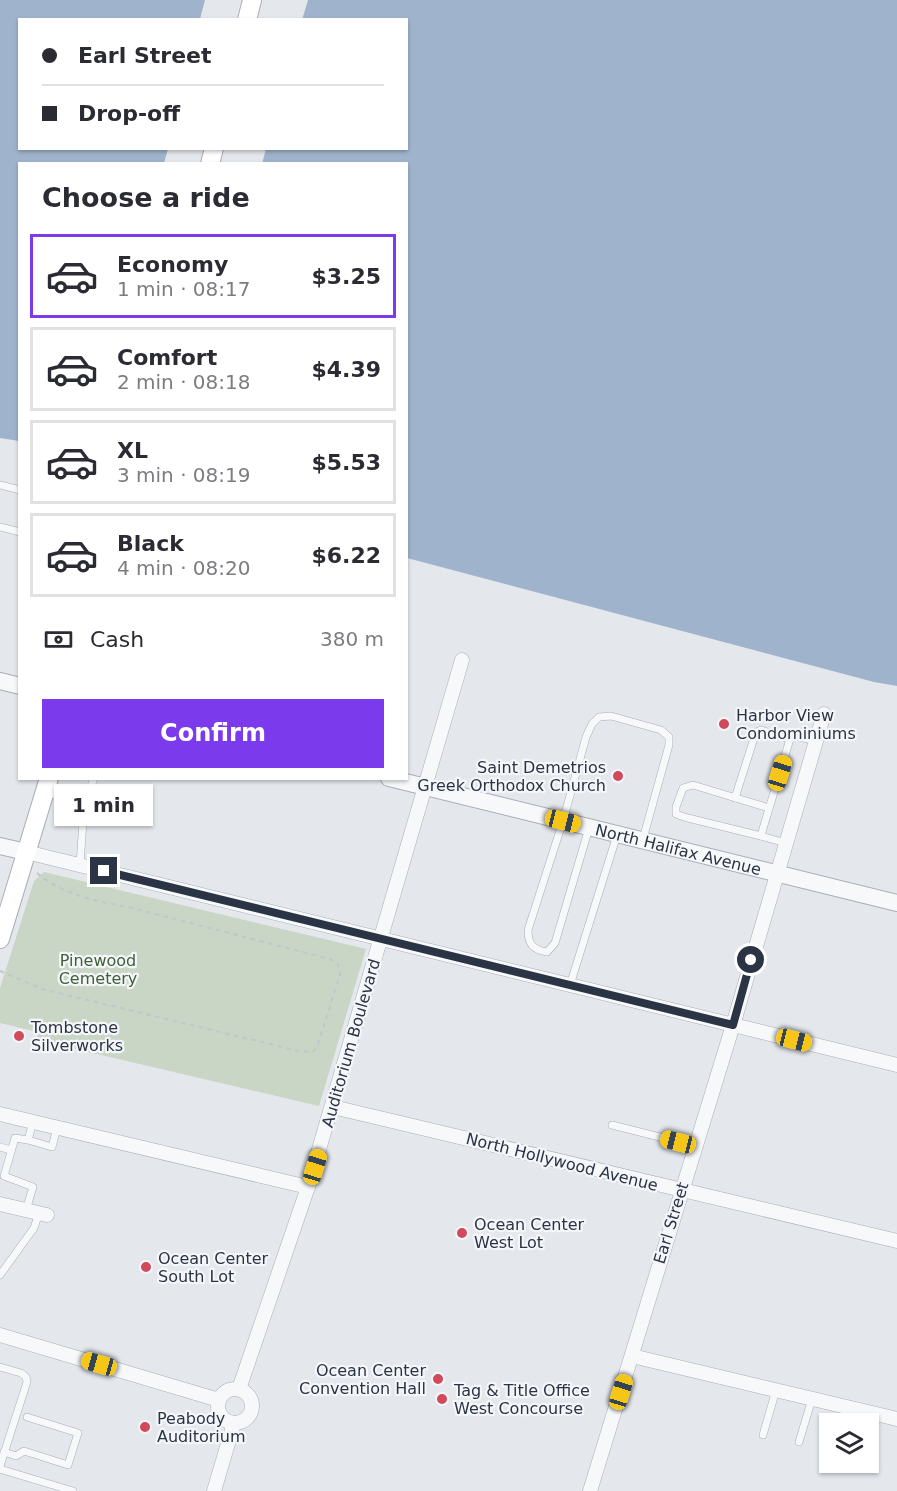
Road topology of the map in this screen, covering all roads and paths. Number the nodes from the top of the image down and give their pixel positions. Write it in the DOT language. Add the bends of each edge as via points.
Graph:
graph roads {
  1 [pos="252,0"];
  2 [pos="248,18"];
  3 [pos="0,485"];
  4 [pos="18,490"];
  5 [pos="0,527"];
  6 [pos="18,532"];
  7 [pos="462,660"];
  8 [pos="0,681"];
  9 [pos="18,686"];
  10 [pos="824,714"];
  11 [pos="790,739"];
  12 [pos="816,741"];
  13 [pos="93,780"];
  14 [pos="397,780"];
  15 [pos="47,785"];
  16 [pos="424,787"];
  17 [pos="735,798"];
  18 [pos="84,806"];
  19 [pos="769,808"];
  20 [pos="563,821"];
  21 [pos="589,828"];
  22 [pos="616,835"];
  23 [pos="761,836"];
  24 [pos="642,841"];
  25 [pos="786,843"];
  26 [pos="0,846"];
  27 [pos="26,852"];
  28 [pos="80,865"];
  29 [pos="777,874"];
  30 [pos="5,903"];
  31 [pos="897,903"];
  32 [pos="0,939"];
  33 [pos="380,939"];
  34 [pos="0,971"];
  35 [pos="570,985"];
  36 [pos="733,1025"];
  37 [pos="897,1065"];
  38 [pos="333,1107"];
  39 [pos="0,1114"];
  40 [pos="33,1122"];
  41 [pos="612,1125"];
  42 [pos="57,1128"];
  43 [pos="28,1140"];
  44 [pos="695,1146"];
  45 [pos="0,1147"];
  46 [pos="11,1150"];
  47 [pos="308,1187"];
  48 [pos="681,1191"];
  49 [pos="0,1204"];
  50 [pos="38,1213"];
  51 [pos="897,1241"];
  52 [pos="0,1275"];
  53 [pos="1,1338"];
  54 [pos="632,1356"];
  55 [pos="0,1367"];
  56 [pos="238,1389"];
  57 [pos="776,1390"];
  58 [pos="812,1399"];
  59 [pos="219,1400"];
  60 [pos="27,1417"];
  61 [pos="897,1419"];
  62 [pos="234,1423"];
  63 [pos="763,1436"];
  64 [pos="799,1442"];
  65 [pos="4,1452"];
  66 [pos="0,1467"];
  67 [pos="73,1491"];
  68 [pos="214,1491"];
  69 [pos="590,1491"];
  1 -- 2 [label="main road"];
  3 -- 4 [label="lane"];
  5 -- 6 [label="lane"];
  7 -- 16 [label="street, Auditorium Boulevard"];
  8 -- 9 [label="street"];
  10 -- 12 [label="street, Earl Street"];
  11 -- 12 [label="lane" via="796,735"];
  11 -- 17 [label="lane" via="756,732"];
  11 -- 19 [label="lane"];
  12 -- 25 [label="street, Earl Street"];
  13 -- 18 [label="lane"];
  14 -- 16 [label="street, North Halifax Avenue"];
  15 -- 18 [label="lane"];
  15 -- 27 [label="main road"];
  16 -- 20 [label="street, North Halifax Avenue"];
  16 -- 33 [label="street, Auditorium Boulevard"];
  17 -- 19 [label="lane"];
  17 -- 23 [label="lane" via="688,785 682,788 676,814"];
  18 -- 28 [label="lane"];
  19 -- 23 [label="lane"];
  20 -- 21 [label="street, North Halifax Avenue"];
  20 -- 21 [label="lane" via="528,930 528,939 538,950 547,952 555,943"];
  20 -- 24 [label="lane" via="589,730 599,717 611,716 661,730 669,737"];
  21 -- 22 [label="street, North Halifax Avenue"];
  22 -- 24 [label="street, North Halifax Avenue"];
  22 -- 35 [label="lane"];
  23 -- 25 [label="lane"];
  24 -- 29 [label="street, North Halifax Avenue"];
  25 -- 29 [label="street, Earl Street"];
  26 -- 27 [label="street"];
  27 -- 28 [label="street"];
  27 -- 30 [label="main road"];
  27 -- 34 [label="path" via="34,871 73,894 330,959 338,964 339,975 313,1052 42,989"];
  28 -- 33 [label="street"];
  29 -- 31 [label="street, North Halifax Avenue"];
  29 -- 36 [label="street, Earl Street"];
  30 -- 32 [label="main road"];
  33 -- 35 [label="street"];
  33 -- 38 [label="street, Auditorium Boulevard"];
  35 -- 36 [label="street"];
  36 -- 37 [label="street"];
  36 -- 44 [label="street, Earl Street"];
  38 -- 47 [label="street, Auditorium Boulevard"];
  38 -- 48 [label="street, North Hollywood Avenue"];
  39 -- 40 [label="street"];
  40 -- 42 [label="street"];
  40 -- 43 [label="lane"];
  41 -- 44 [label="lane"];
  42 -- 43 [label="lane" via="52,1147"];
  42 -- 47 [label="street"];
  43 -- 46 [label="lane" via="15,1138"];
  44 -- 48 [label="street, Earl Street"];
  45 -- 46 [label="lane"];
  46 -- 50 [label="lane" via="4,1176 33,1187"];
  47 -- 56 [label="street, Auditorium Boulevard"];
  48 -- 51 [label="street, North Hollywood Avenue"];
  48 -- 54 [label="street, Earl Street"];
  49 -- 50 [label="street"];
  50 -- 52 [label="lane" via="34,1228"];
  53 -- 59 [label="street"];
  54 -- 57 [label="street"];
  54 -- 69 [label="street, Earl Street"];
  55 -- 65 [label="lane" via="21,1373 27,1382"];
  56 -- 59 [label="street" via="229,1390"];
  56 -- 62 [label="street" via="251,1400 251,1411 245,1420"];
  57 -- 58 [label="street"];
  57 -- 63 [label="lane"];
  58 -- 61 [label="street"];
  58 -- 64 [label="lane"];
  59 -- 62 [label="street" via="221,1416"];
  60 -- 65 [label="lane" via="78,1433 68,1465 24,1451 16,1456"];
  62 -- 68 [label="street"];
  65 -- 66 [label="lane"];
  66 -- 67 [label="lane"];
}
